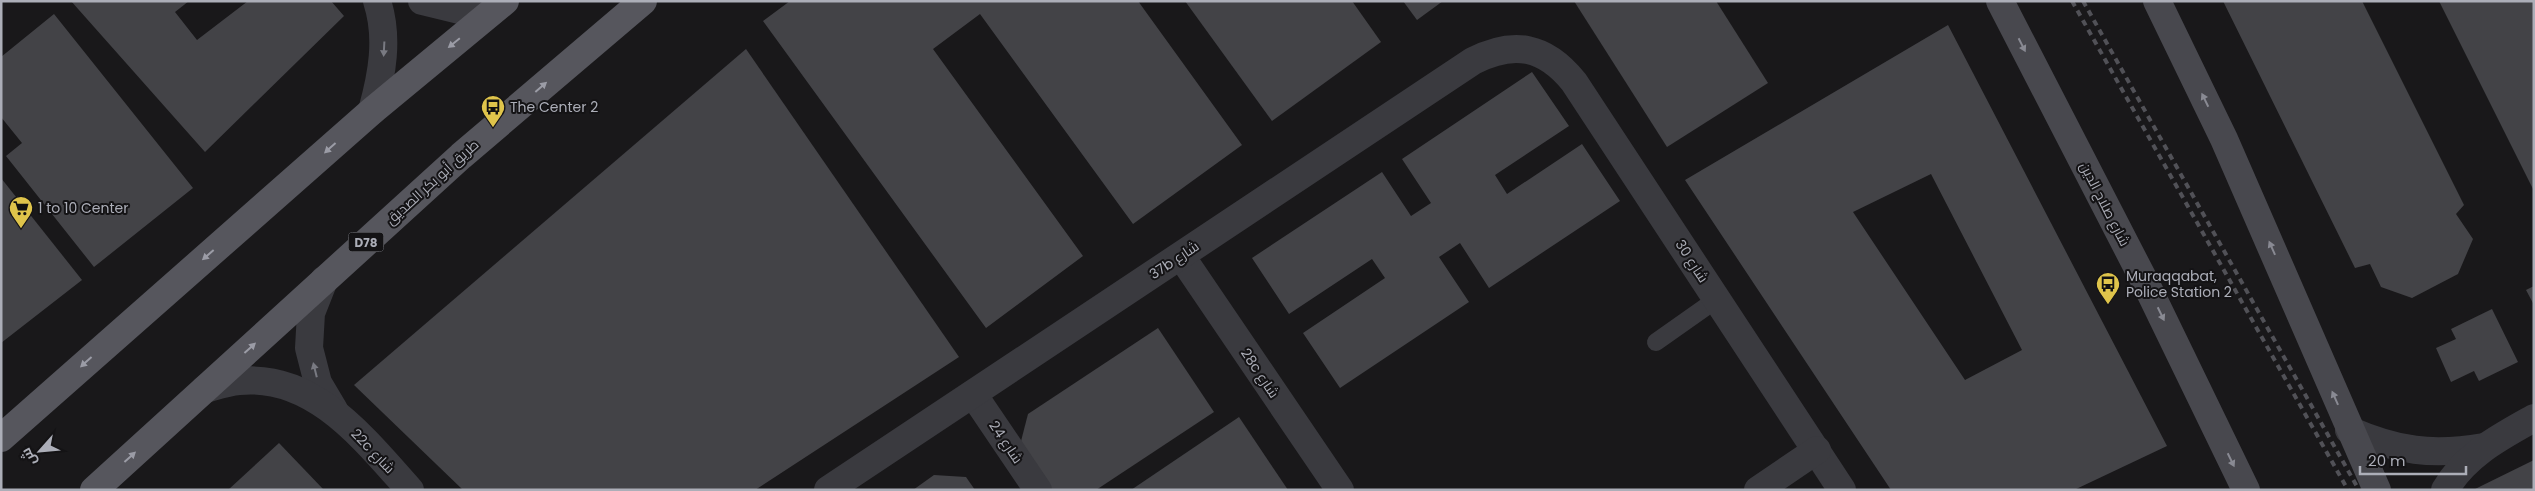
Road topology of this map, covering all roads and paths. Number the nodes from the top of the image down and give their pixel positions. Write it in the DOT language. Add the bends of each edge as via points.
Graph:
graph roads {
  1 [pos="377,1"];
  2 [pos="422,1"];
  3 [pos="614,1"];
  4 [pos="643,1"];
  5 [pos="2000,1"];
  6 [pos="2157,1"];
  7 [pos="498,7"];
  8 [pos="601,36"];
  9 [pos="1527,49"];
  10 [pos="372,111"];
  11 [pos="1181,256"];
  12 [pos="324,280"];
  13 [pos="1716,299"];
  14 [pos="1656,342"];
  15 [pos="205,389"];
  16 [pos="973,394"];
  17 [pos="336,413"];
  18 [pos="2534,418"];
  19 [pos="2349,430"];
  20 [pos="1,438"];
  21 [pos="2484,447"];
  22 [pos="1817,450"];
  23 [pos="94,490"];
  24 [pos="410,490"];
  25 [pos="828,490"];
  26 [pos="1038,490"];
  27 [pos="1340,490"];
  28 [pos="1758,490"];
  29 [pos="1842,490"];
  30 [pos="2246,490"];
  31 [pos="2376,490"];
  32 [pos="2445,490"];
  1 -- 10 [label="street, one-way" via="384,44 381,78"];
  2 -- 7 [label="street" via="459,10"];
  3 -- 8 [label="main road"];
  4 -- 8 [label="main road, طريق أبو بكر الصديق / D78"];
  5 -- 30 [label="main road, شارع صلاح الدين, one-way" via="2148,286"];
  19 -- 6 [label="main road, one-way" via="2224,139"];
  7 -- 10 [label="main road, one-way"];
  12 -- 8 [label="main road, طريق أبو بكر الصديق / D78, one-way"];
  9 -- 11 [label="street, 37b شارع" via="1490,52 1473,61"];
  9 -- 13 [label="street, شارع 30" via="1562,66"];
  10 -- 20 [label="main road, one-way"];
  11 -- 16 [label="street, 37b شارع"];
  11 -- 27 [label="street, 28c شارع"];
  15 -- 12 [label="main road, طريق أبو بكر الصديق / D78, one-way"];
  17 -- 12 [label="street, 22c شارع, one-way" via="318,383 309,348 312,312"];
  13 -- 14 [label="lane"];
  13 -- 22 [label="street, شارع 30"];
  15 -- 17 [label="street, 22c شارع" via="239,381 274,383 308,394"];
  23 -- 15 [label="main road, طريق أبو بكر الصديق / D78, one-way"];
  16 -- 25 [label="street, 37b شارع"];
  16 -- 26 [label="street, شارع 24"];
  17 -- 24 [label="street, 22c شارع"];
  18 -- 21 [label="street"];
  19 -- 21 [label="street" via="2401,449 2457,452"];
  19 -- 31 [label="main road"];
  21 -- 32 [label="street" via="2464,465"];
  22 -- 28 [label="street"];
  22 -- 29 [label="street, شارع 30"];
}
